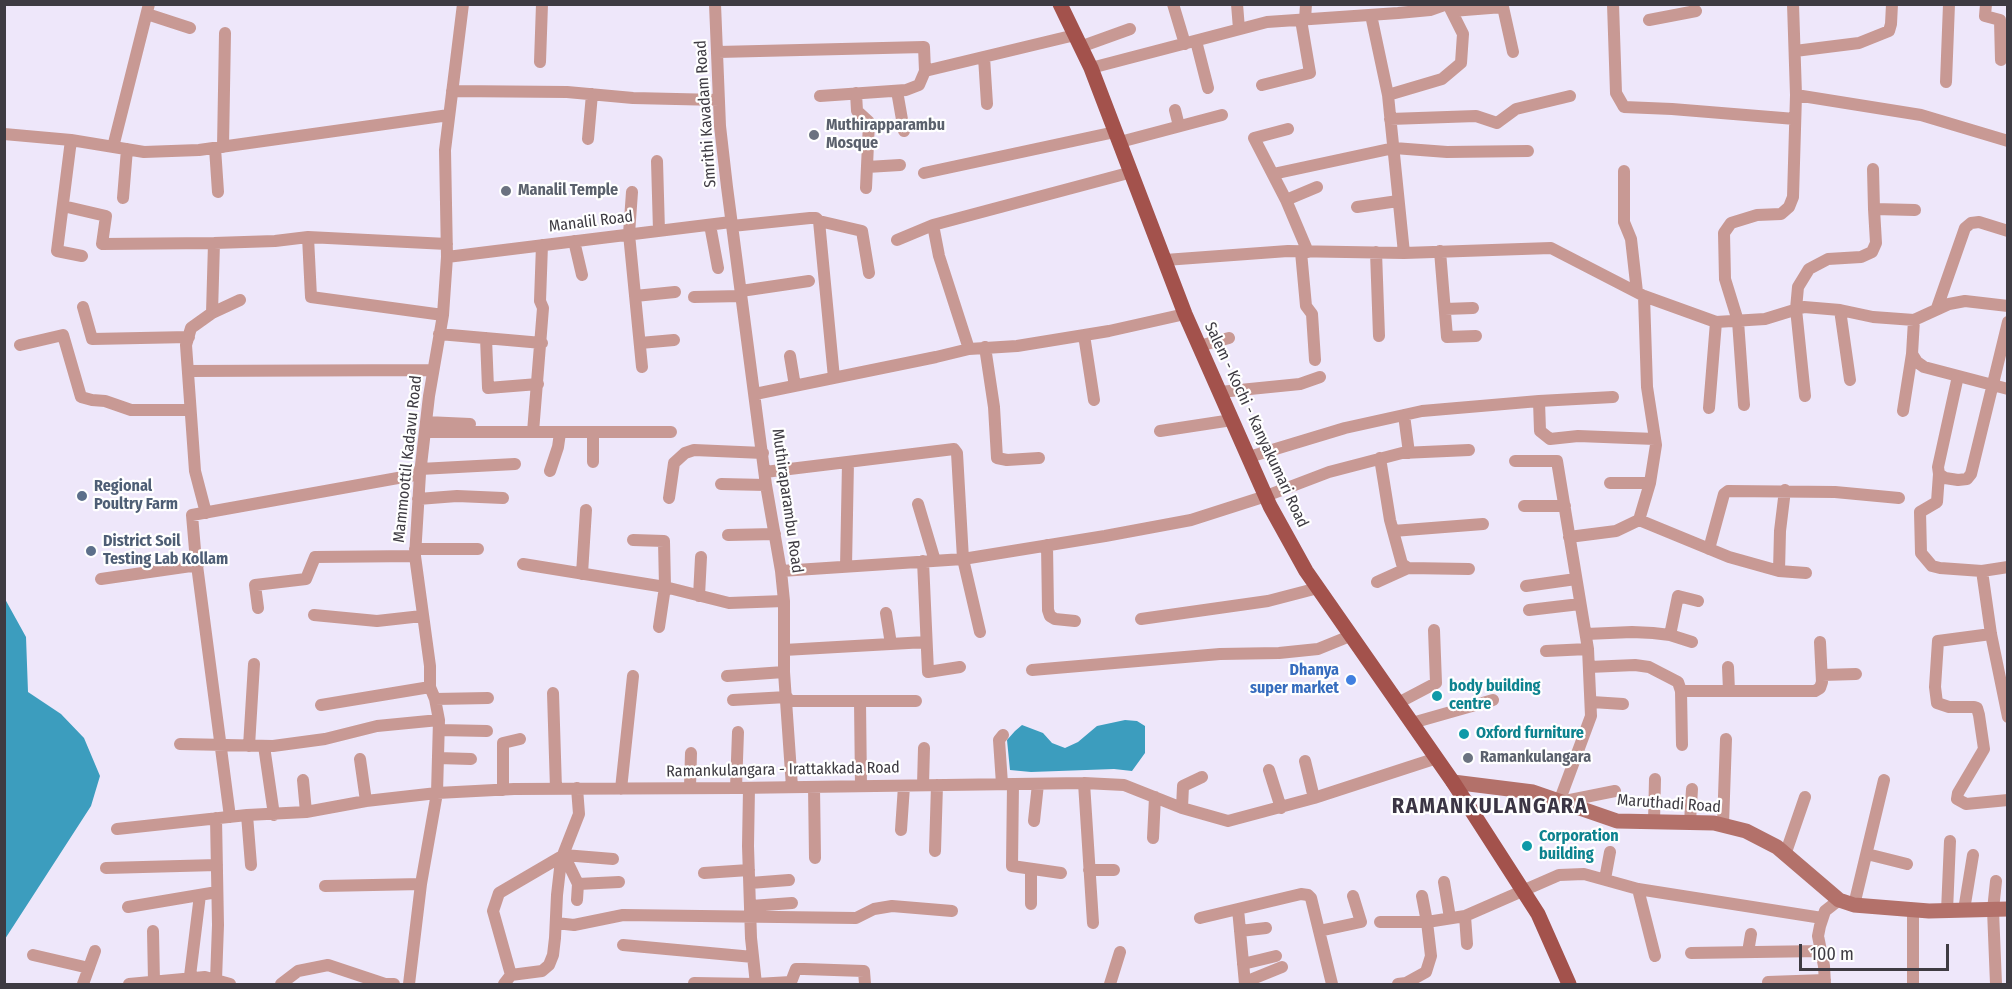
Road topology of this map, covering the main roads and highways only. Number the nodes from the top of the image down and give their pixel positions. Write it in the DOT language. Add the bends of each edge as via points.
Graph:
graph roads {
  1 [pos="1060,4"];
  2 [pos="1453,782"];
  3 [pos="2000,910"];
  4 [pos="1569,984"];
  1 -- 2 [label="main road, Salem - Kochi - Kanyakumari Road" via="1091,68 1185,314 1266,496 1306,572"];
  2 -- 3 [label="main road, Maruthadi Road" via="1533,792 1617,821 1690,822 1746,831 1777,847 1839,900 1854,905"];
  2 -- 4 [label="main road, Salem - Kochi - Kanyakumari Road" via="1538,914"];
}
